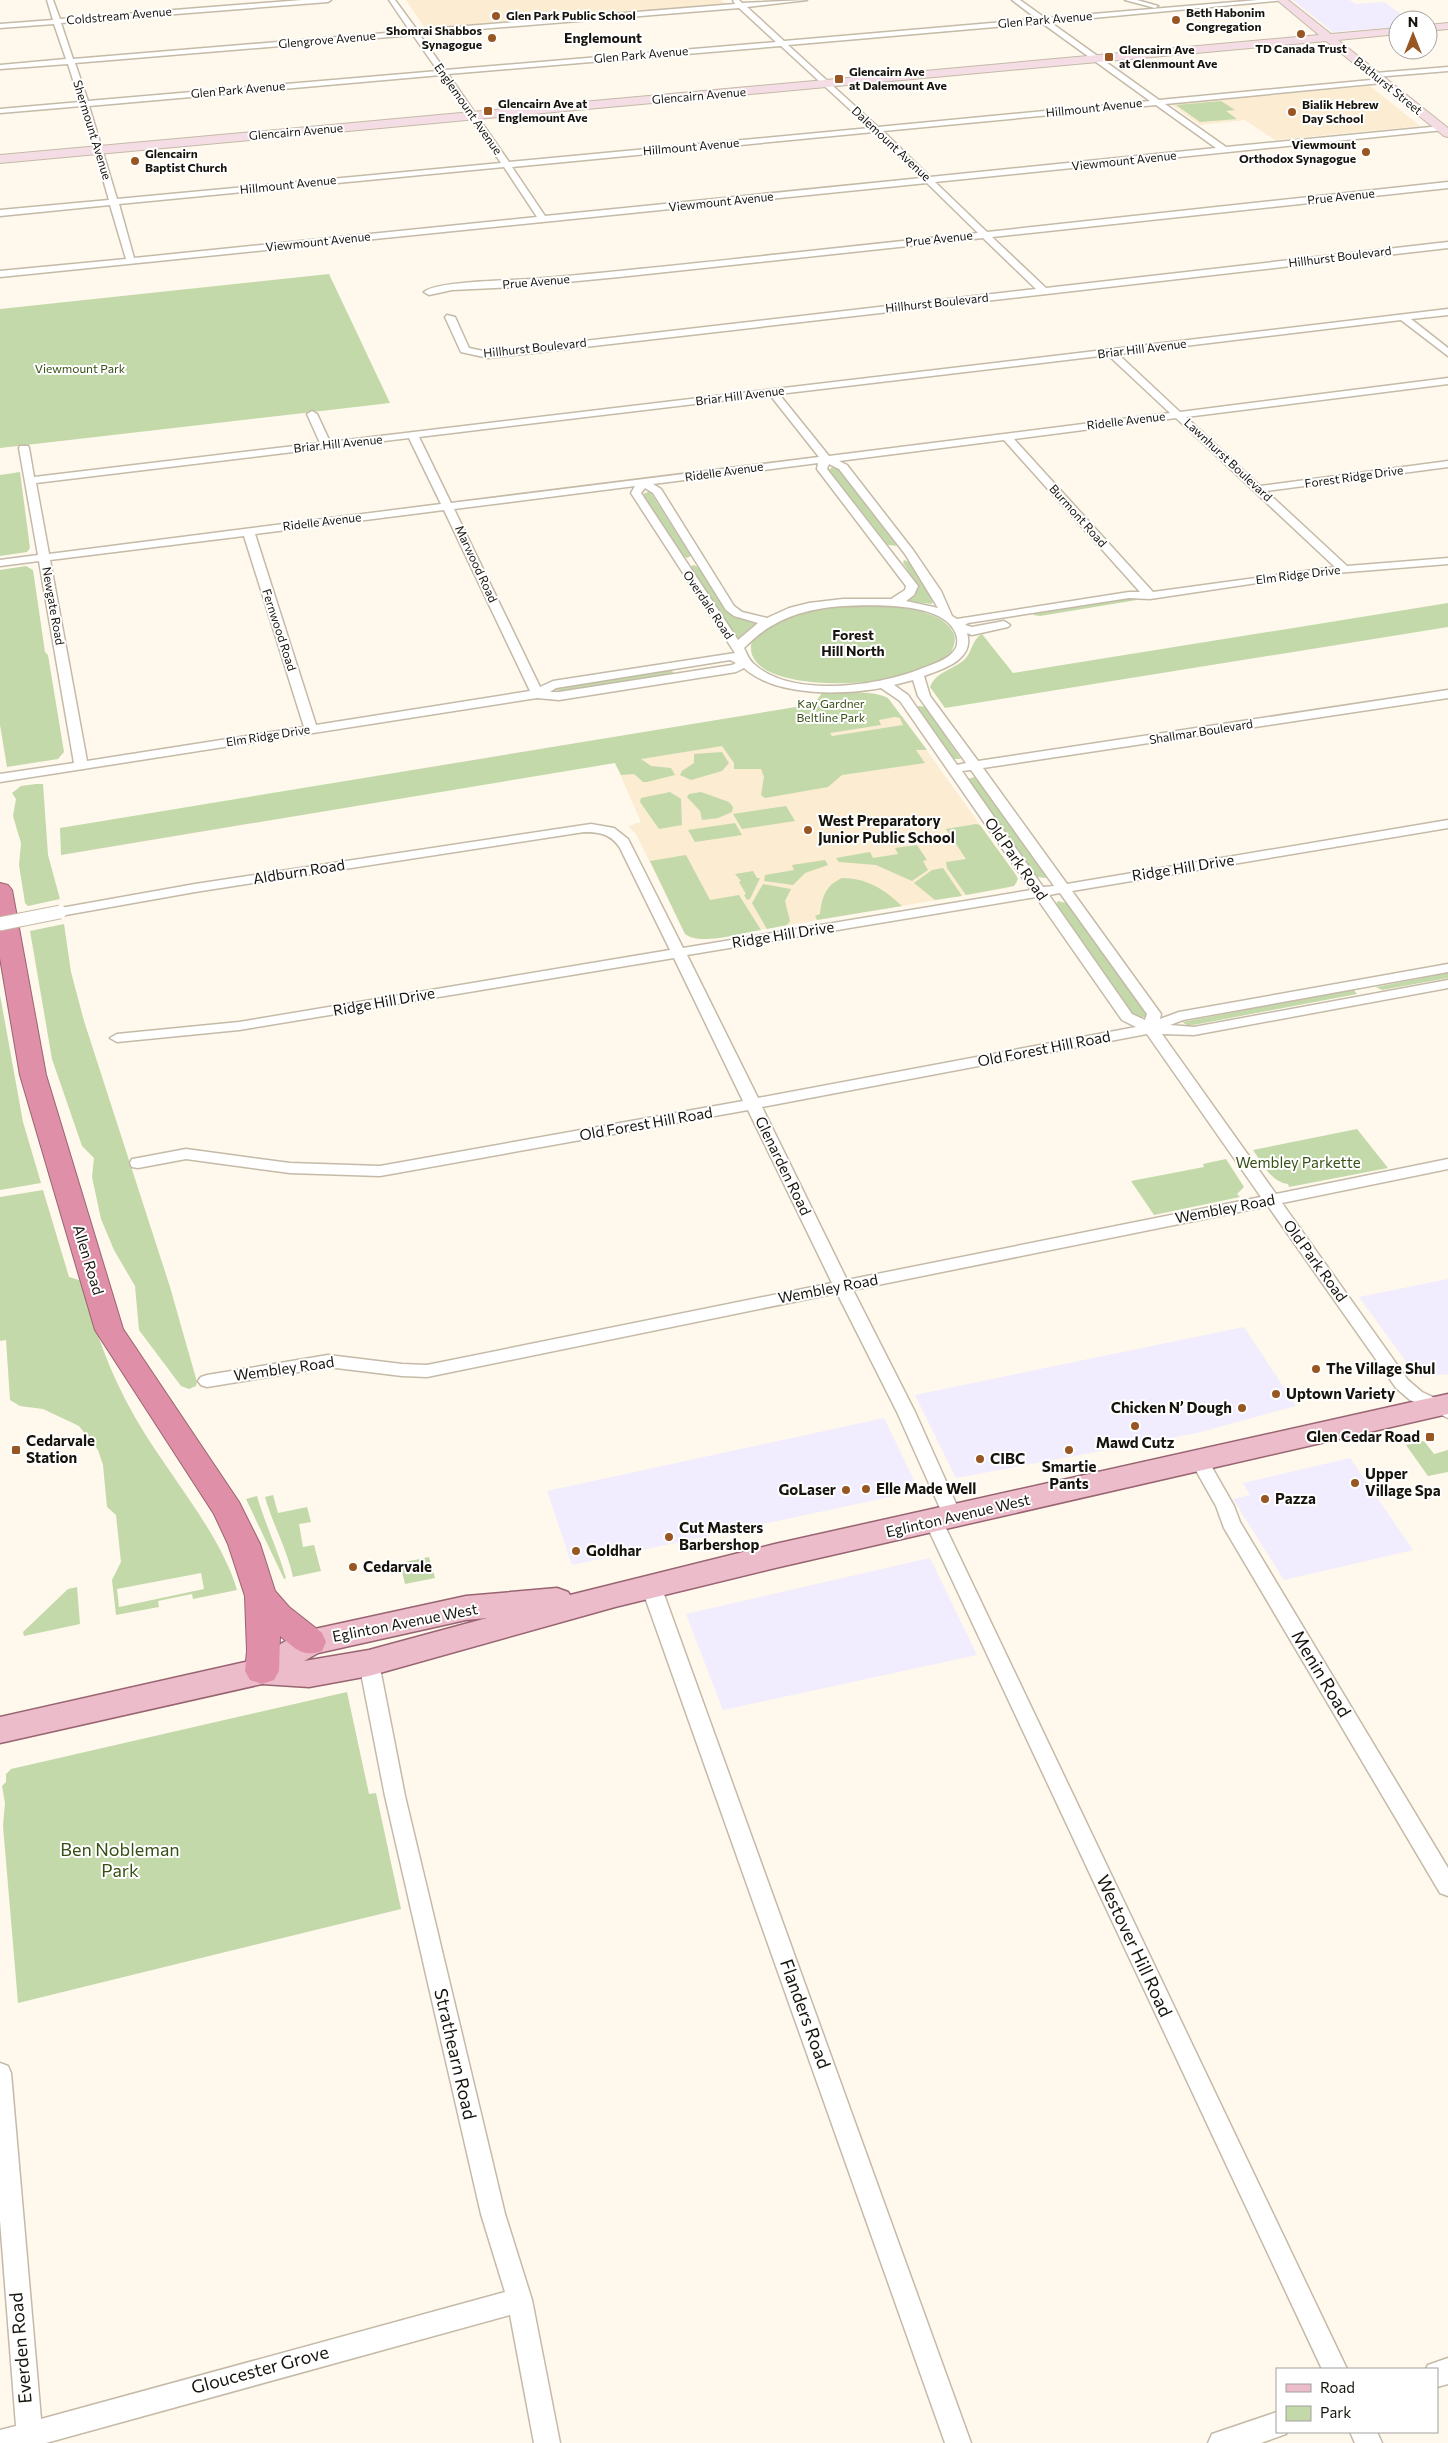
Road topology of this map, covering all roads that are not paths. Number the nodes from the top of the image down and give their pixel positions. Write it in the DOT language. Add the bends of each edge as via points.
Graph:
graph roads {
  1 [pos="50,0"];
  2 [pos="328,0"];
  3 [pos="392,0"];
  4 [pos="804,0"];
  5 [pos="1015,0"];
  6 [pos="1128,0"];
  7 [pos="1282,0"];
  8 [pos="737,3"];
  9 [pos="1172,9"];
  10 [pos="1043,20"];
  11 [pos="57,21"];
  12 [pos="0,26"];
  13 [pos="414,32"];
  14 [pos="1388,32"];
  15 [pos="1328,38"];
  16 [pos="780,43"];
  17 [pos="1099,59"];
  18 [pos="70,62"];
  19 [pos="0,67"];
  20 [pos="1448,69"];
  21 [pos="443,73"];
  22 [pos="1378,78"];
  23 [pos="826,84"];
  24 [pos="1157,102"];
  25 [pos="84,104"];
  26 [pos="0,111"];
  27 [pos="472,116"];
  28 [pos="1442,126"];
  29 [pos="876,129"];
  30 [pos="97,150"];
  31 [pos="1224,150"];
  32 [pos="0,159"];
  33 [pos="507,165"];
  34 [pos="931,181"];
  35 [pos="1448,185"];
  36 [pos="115,202"];
  37 [pos="0,213"];
  38 [pos="543,220"];
  39 [pos="985,234"];
  40 [pos="1448,246"];
  41 [pos="131,261"];
  42 [pos="0,274"];
  43 [pos="1043,291"];
  44 [pos="429,292"];
  45 [pos="1448,312"];
  46 [pos="450,317"];
  47 [pos="1404,318"];
  48 [pos="1110,352"];
  49 [pos="1448,353"];
  50 [pos="1448,382"];
  51 [pos="773,392"];
  52 [pos="312,414"];
  53 [pos="1179,415"];
  54 [pos="413,435"];
  55 [pos="1006,436"];
  56 [pos="326,444"];
  57 [pos="24,448"];
  58 [pos="824,458"];
  59 [pos="1448,464"];
  60 [pos="32,480"];
  61 [pos="643,482"];
  62 [pos="1260,489"];
  63 [pos="449,506"];
  64 [pos="248,531"];
  65 [pos="909,552"];
  66 [pos="889,555"];
  67 [pos="45,557"];
  68 [pos="700,560"];
  69 [pos="1448,561"];
  70 [pos="3,563"];
  71 [pos="680,563"];
  72 [pos="1344,569"];
  73 [pos="1150,596"];
  74 [pos="891,603"];
  75 [pos="947,615"];
  76 [pos="766,621"];
  77 [pos="958,627"];
  78 [pos="738,647"];
  79 [pos="745,662"];
  80 [pos="680,664"];
  81 [pos="687,676"];
  82 [pos="918,676"];
  83 [pos="884,684"];
  84 [pos="537,694"];
  85 [pos="1448,694"];
  86 [pos="311,729"];
  87 [pos="81,764"];
  88 [pos="976,766"];
  89 [pos="953,769"];
  90 [pos="40,771"];
  91 [pos="0,778"];
  92 [pos="1448,824"];
  93 [pos="599,827"];
  94 [pos="1063,887"];
  95 [pos="0,890"];
  96 [pos="1040,892"];
  97 [pos="60,912"];
  98 [pos="0,924"];
  99 [pos="677,952"];
  100 [pos="1448,968"];
  101 [pos="1363,984"];
  102 [pos="1448,984"];
  103 [pos="1375,998"];
  104 [pos="1151,1029"];
  105 [pos="117,1038"];
  106 [pos="753,1104"];
  107 [pos="138,1163"];
  108 [pos="1448,1164"];
  109 [pos="1270,1200"];
  110 [pos="842,1286"];
  111 [pos="207,1381"];
  112 [pos="1445,1408"];
  113 [pos="1199,1460"];
  114 [pos="943,1519"];
  115 [pos="651,1586"];
  116 [pos="615,1595"];
  117 [pos="261,1596"];
  118 [pos="402,1622"];
  119 [pos="310,1642"];
  120 [pos="369,1663"];
  121 [pos="262,1671"];
  122 [pos="0,1730"];
  123 [pos="1448,1887"];
  124 [pos="0,2072"];
  125 [pos="520,2300"];
  126 [pos="1335,2368"];
  127 [pos="1276,2425"];
  128 [pos="29,2439"];
  129 [pos="0,2443"];
  130 [pos="548,2443"];
  131 [pos="958,2443"];
  132 [pos="1221,2443"];
  1 -- 11 [label="street, Shermount Avenue"];
  2 -- 11 [label="street, Coldstream Avenue"];
  3 -- 13 [label="street, Englemount Avenue"];
  4 -- 8 [label="street, Glengrove Avenue"];
  5 -- 10 [label="street"];
  6 -- 9 [label="street"];
  7 -- 9 [label="street, Glen Park Avenue"];
  7 -- 15 [label="street, Bathurst Street"];
  8 -- 13 [label="street, Glengrove Avenue"];
  8 -- 16 [label="street, Dalemount Avenue"];
  9 -- 10 [label="street, Glen Park Avenue"];
  10 -- 16 [label="street, Glen Park Avenue"];
  10 -- 17 [label="street"];
  11 -- 12 [label="street, Coldstream Avenue"];
  11 -- 18 [label="street, Shermount Avenue"];
  13 -- 18 [label="street, Glengrove Avenue"];
  13 -- 21 [label="street, Englemount Avenue"];
  14 -- 15 [label="street, Glencairn Avenue"];
  15 -- 17 [label="street, Glencairn Avenue"];
  15 -- 22 [label="street, Bathurst Street"];
  16 -- 21 [label="street, Glen Park Avenue"];
  16 -- 23 [label="street, Dalemount Avenue"];
  17 -- 23 [label="street, Glencairn Avenue"];
  17 -- 24 [label="street"];
  18 -- 19 [label="street, Glengrove Avenue"];
  18 -- 25 [label="street, Shermount Avenue"];
  20 -- 22 [label="street, Hillmount Avenue"];
  21 -- 25 [label="street, Glen Park Avenue"];
  21 -- 27 [label="street, Englemount Avenue"];
  22 -- 24 [label="street, Hillmount Avenue"];
  22 -- 28 [label="main road, Bathurst Street"];
  23 -- 27 [label="street, Glencairn Avenue"];
  23 -- 29 [label="street, Dalemount Avenue"];
  24 -- 29 [label="street, Hillmount Avenue"];
  24 -- 31 [label="street"];
  25 -- 26 [label="street, Glen Park Avenue"];
  25 -- 30 [label="street, Shermount Avenue"];
  27 -- 30 [label="street, Glencairn Avenue"];
  27 -- 33 [label="street, Englemount Avenue"];
  28 -- 31 [label="street, Viewmount Avenue"];
  29 -- 33 [label="street, Hillmount Avenue"];
  29 -- 34 [label="street, Dalemount Avenue"];
  30 -- 32 [label="street, Glencairn Avenue"];
  30 -- 36 [label="street, Shermount Avenue"];
  31 -- 34 [label="street, Viewmount Avenue"];
  33 -- 36 [label="street, Hillmount Avenue"];
  33 -- 38 [label="street, Englemount Avenue"];
  34 -- 38 [label="street, Viewmount Avenue"];
  34 -- 39 [label="street, Dalemount Avenue"];
  35 -- 39 [label="street, Prue Avenue"];
  36 -- 37 [label="street, Hillmount Avenue"];
  36 -- 41 [label="street, Shermount Avenue"];
  38 -- 41 [label="street, Viewmount Avenue"];
  39 -- 43 [label="street, Dalemount Avenue"];
  39 -- 44 [label="street, Prue Avenue" via="562,280 452,287"];
  40 -- 43 [label="street, Hillhurst Boulevard"];
  41 -- 42 [label="street, Viewmount Avenue"];
  43 -- 46 [label="street, Hillhurst Boulevard" via="488,355 464,350"];
  45 -- 47 [label="street, Briar Hill Avenue"];
  47 -- 48 [label="street, Briar Hill Avenue"];
  47 -- 49 [label="street"];
  48 -- 51 [label="street, Briar Hill Avenue"];
  48 -- 53 [label="street, Lawnhurst Boulevard"];
  50 -- 53 [label="street, Ridelle Avenue"];
  51 -- 54 [label="street, Briar Hill Avenue"];
  51 -- 58 [label="street"];
  52 -- 56 [label="street"];
  53 -- 55 [label="street, Ridelle Avenue"];
  53 -- 62 [label="street, Lawnhurst Boulevard"];
  54 -- 56 [label="street, Briar Hill Avenue"];
  54 -- 63 [label="street, Marwood Road"];
  55 -- 58 [label="street, Ridelle Avenue"];
  55 -- 73 [label="street, Burmont Road"];
  56 -- 60 [label="street, Briar Hill Avenue"];
  57 -- 60 [label="street, Newgate Road"];
  58 -- 61 [label="street, Ridelle Avenue"];
  58 -- 65 [label="street" via="843,467"];
  58 -- 66 [label="street" via="822,469"];
  59 -- 62 [label="street, Forest Ridge Drive"];
  60 -- 67 [label="street, Newgate Road"];
  61 -- 63 [label="street, Ridelle Avenue"];
  61 -- 68 [label="street, Overdale Road" via="658,491"];
  61 -- 71 [label="street, Overdale Road" via="636,494"];
  62 -- 72 [label="street, Lawnhurst Boulevard"];
  63 -- 64 [label="street, Ridelle Avenue"];
  63 -- 84 [label="street, Marwood Road"];
  64 -- 67 [label="street, Ridelle Avenue"];
  64 -- 86 [label="street, Fernwood Road"];
  65 -- 66 [label="street"];
  65 -- 75 [label="street"];
  66 -- 74 [label="street" via="912,586 906,597"];
  67 -- 70 [label="street, Ridelle Avenue"];
  67 -- 87 [label="street, Newgate Road"];
  68 -- 71 [label="street, Overdale Road"];
  68 -- 76 [label="street, Overdale Road" via="730,608 738,614"];
  69 -- 72 [label="street, Elm Ridge Drive"];
  71 -- 78 [label="street, Overdale Road"];
  72 -- 73 [label="street, Elm Ridge Drive"];
  73 -- 77 [label="street, Elm Ridge Drive" via="1142,603 1030,615 972,631"];
  74 -- 75 [label="street"];
  74 -- 76 [label="street" via="820,605"];
  75 -- 77 [label="street"];
  76 -- 78 [label="street"];
  77 -- 82 [label="street" via="964,639 958,656"];
  78 -- 79 [label="street, Overdale Road"];
  79 -- 80 [label="street, Elm Ridge Drive" via="730,656"];
  79 -- 81 [label="street, Elm Ridge Drive" via="736,668"];
  79 -- 83 [label="street" via="763,675 791,685 824,688"];
  80 -- 81 [label="street"];
  80 -- 84 [label="street, Elm Ridge Drive" via="553,685"];
  81 -- 84 [label="street, Elm Ridge Drive" via="559,696"];
  82 -- 83 [label="street"];
  82 -- 88 [label="street, Old Park Road" via="924,696"];
  83 -- 89 [label="street, Old Park Road" via="904,698"];
  84 -- 86 [label="street, Elm Ridge Drive"];
  85 -- 88 [label="street, Shallmar Boulevard"];
  86 -- 87 [label="street, Elm Ridge Drive"];
  87 -- 90 [label="street, Elm Ridge Drive"];
  88 -- 89 [label="street, Shallmar Boulevard"];
  88 -- 94 [label="street, Old Park Road"];
  89 -- 96 [label="street, Old Park Road"];
  90 -- 91 [label="street, Elm Ridge Drive"];
  92 -- 94 [label="street, Ridge Hill Drive"];
  93 -- 97 [label="street, Aldburn Road" via="195,888"];
  93 -- 99 [label="street, Glenarden Road" via="622,838"];
  94 -- 96 [label="street, Ridge Hill Drive"];
  94 -- 104 [label="street, Old Park Road" via="1154,1014"];
  95 -- 117 [label="highway, Allen Road" via="32,1075 109,1330 228,1510 244,1544"];
  96 -- 99 [label="street, Ridge Hill Drive"];
  96 -- 104 [label="street, Old Park Road" via="1127,1017"];
  97 -- 98 [label="street, Aldburn Road, bridge"];
  99 -- 105 [label="street, Ridge Hill Drive" via="239,1026"];
  99 -- 106 [label="street, Glenarden Road"];
  100 -- 101 [label="street, Old Forest Hill Road"];
  101 -- 103 [label="street"];
  101 -- 104 [label="street, Old Forest Hill Road" via="1178,1016"];
  102 -- 103 [label="street, Old Forest Hill Road"];
  103 -- 104 [label="street, Old Forest Hill Road" via="1194,1031"];
  104 -- 106 [label="street, Old Forest Hill Road"];
  104 -- 109 [label="street, Old Park Road"];
  106 -- 107 [label="street, Old Forest Hill Road" via="380,1171 290,1168 186,1154"];
  106 -- 110 [label="street, Glenarden Road"];
  108 -- 109 [label="street, Wembley Road"];
  109 -- 110 [label="street, Wembley Road"];
  109 -- 112 [label="street, Old Park Road" via="1402,1384 1416,1396"];
  110 -- 111 [label="street, Wembley Road" via="427,1371 400,1372 346,1361 328,1361"];
  110 -- 114 [label="street, Glenarden Road" via="906,1412"];
  112 -- 113 [label="main road, Eglinton Avenue West"];
  113 -- 114 [label="main road, Eglinton Avenue West"];
  113 -- 123 [label="street, Menin Road" via="1232,1523"];
  114 -- 115 [label="main road, Eglinton Avenue West"];
  114 -- 126 [label="street, Westover Hill Road"];
  115 -- 116 [label="main road, Eglinton Avenue West"];
  115 -- 131 [label="street, Flanders Road"];
  116 -- 118 [label="main road, Eglinton Avenue West" via="466,1608"];
  116 -- 120 [label="main road, Eglinton Avenue West"];
  117 -- 119 [label="highway" via="276,1616"];
  117 -- 121 [label="highway"];
  118 -- 119 [label="main road, Eglinton Avenue West"];
  118 -- 120 [label="main road" via="374,1644"];
  119 -- 121 [label="main road, Eglinton Avenue West"];
  120 -- 121 [label="main road, Eglinton Avenue West" via="309,1674"];
  120 -- 125 [label="street, Strathearn Road" via="395,1796 490,2204"];
  121 -- 122 [label="main road, Eglinton Avenue West"];
  124 -- 128 [label="street, Everden Road"];
  125 -- 128 [label="street, Gloucester Grove"];
  125 -- 130 [label="street, Strathearn Road"];
  127 -- 132 [label="street"];
  128 -- 129 [label="street, Gloucester Grove"];
}
